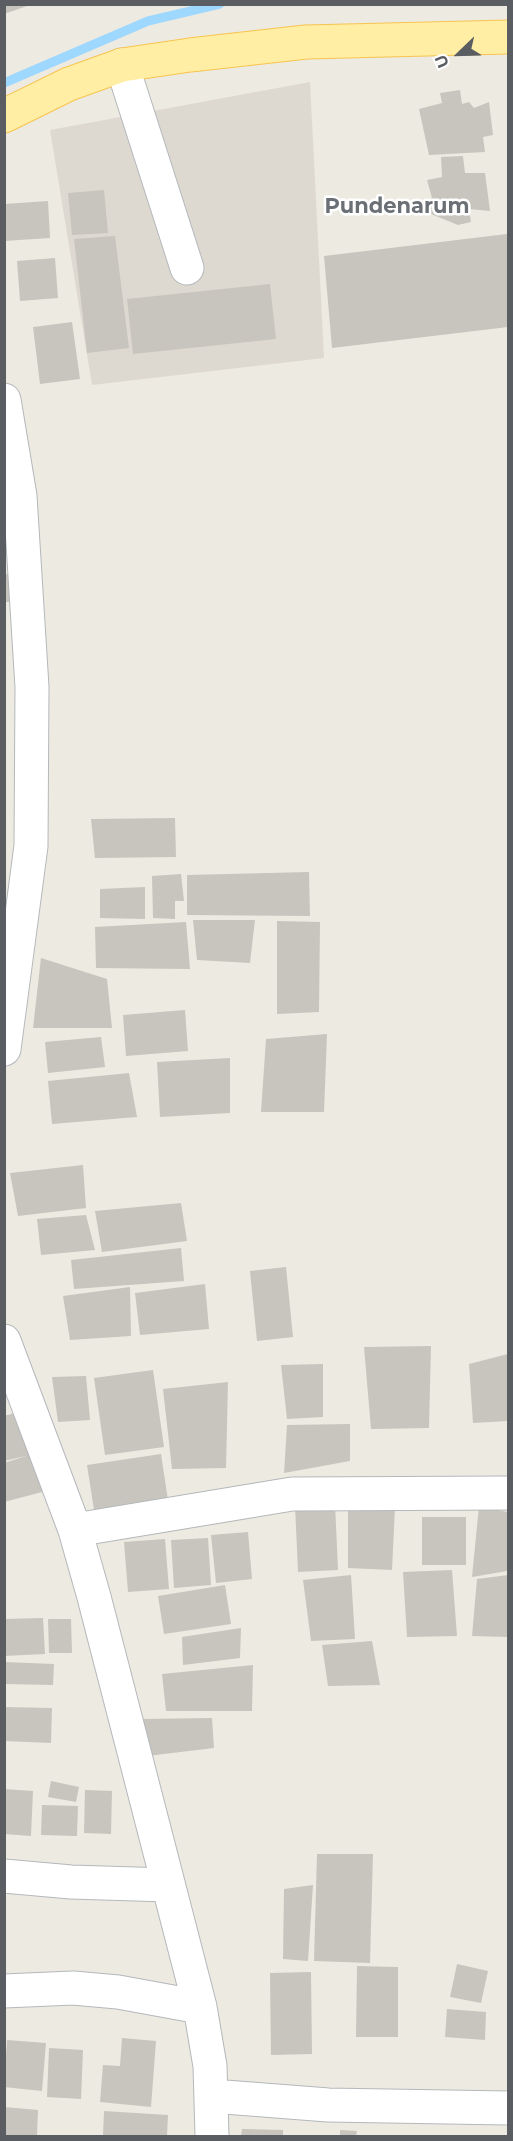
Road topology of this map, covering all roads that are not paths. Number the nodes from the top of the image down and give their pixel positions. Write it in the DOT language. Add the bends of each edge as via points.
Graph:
graph roads {
  1 [pos="508,37"];
  2 [pos="122,65"];
  3 [pos="4,116"];
  4 [pos="187,268"];
  5 [pos="4,400"];
  6 [pos="4,1049"];
  7 [pos="4,1341"];
  8 [pos="508,1493"];
  9 [pos="75,1530"];
  10 [pos="4,1876"];
  11 [pos="168,1885"];
  12 [pos="4,1991"];
  13 [pos="200,2007"];
  14 [pos="212,2096"];
  15 [pos="508,2108"];
  16 [pos="212,2136"];
  1 -- 2 [label="main road" via="306,42"];
  2 -- 3 [label="main road" via="69,84"];
  2 -- 4 [label="street"];
  5 -- 6 [label="street" via="20,496 32,687 31,846"];
  7 -- 9 [label="street"];
  8 -- 9 [label="street" via="292,1494"];
  9 -- 11 [label="street"];
  10 -- 11 [label="street"];
  11 -- 13 [label="street"];
  12 -- 13 [label="street" via="85,1989"];
  13 -- 14 [label="street"];
  14 -- 15 [label="street" via="328,2105"];
  14 -- 16 [label="street"];
}
